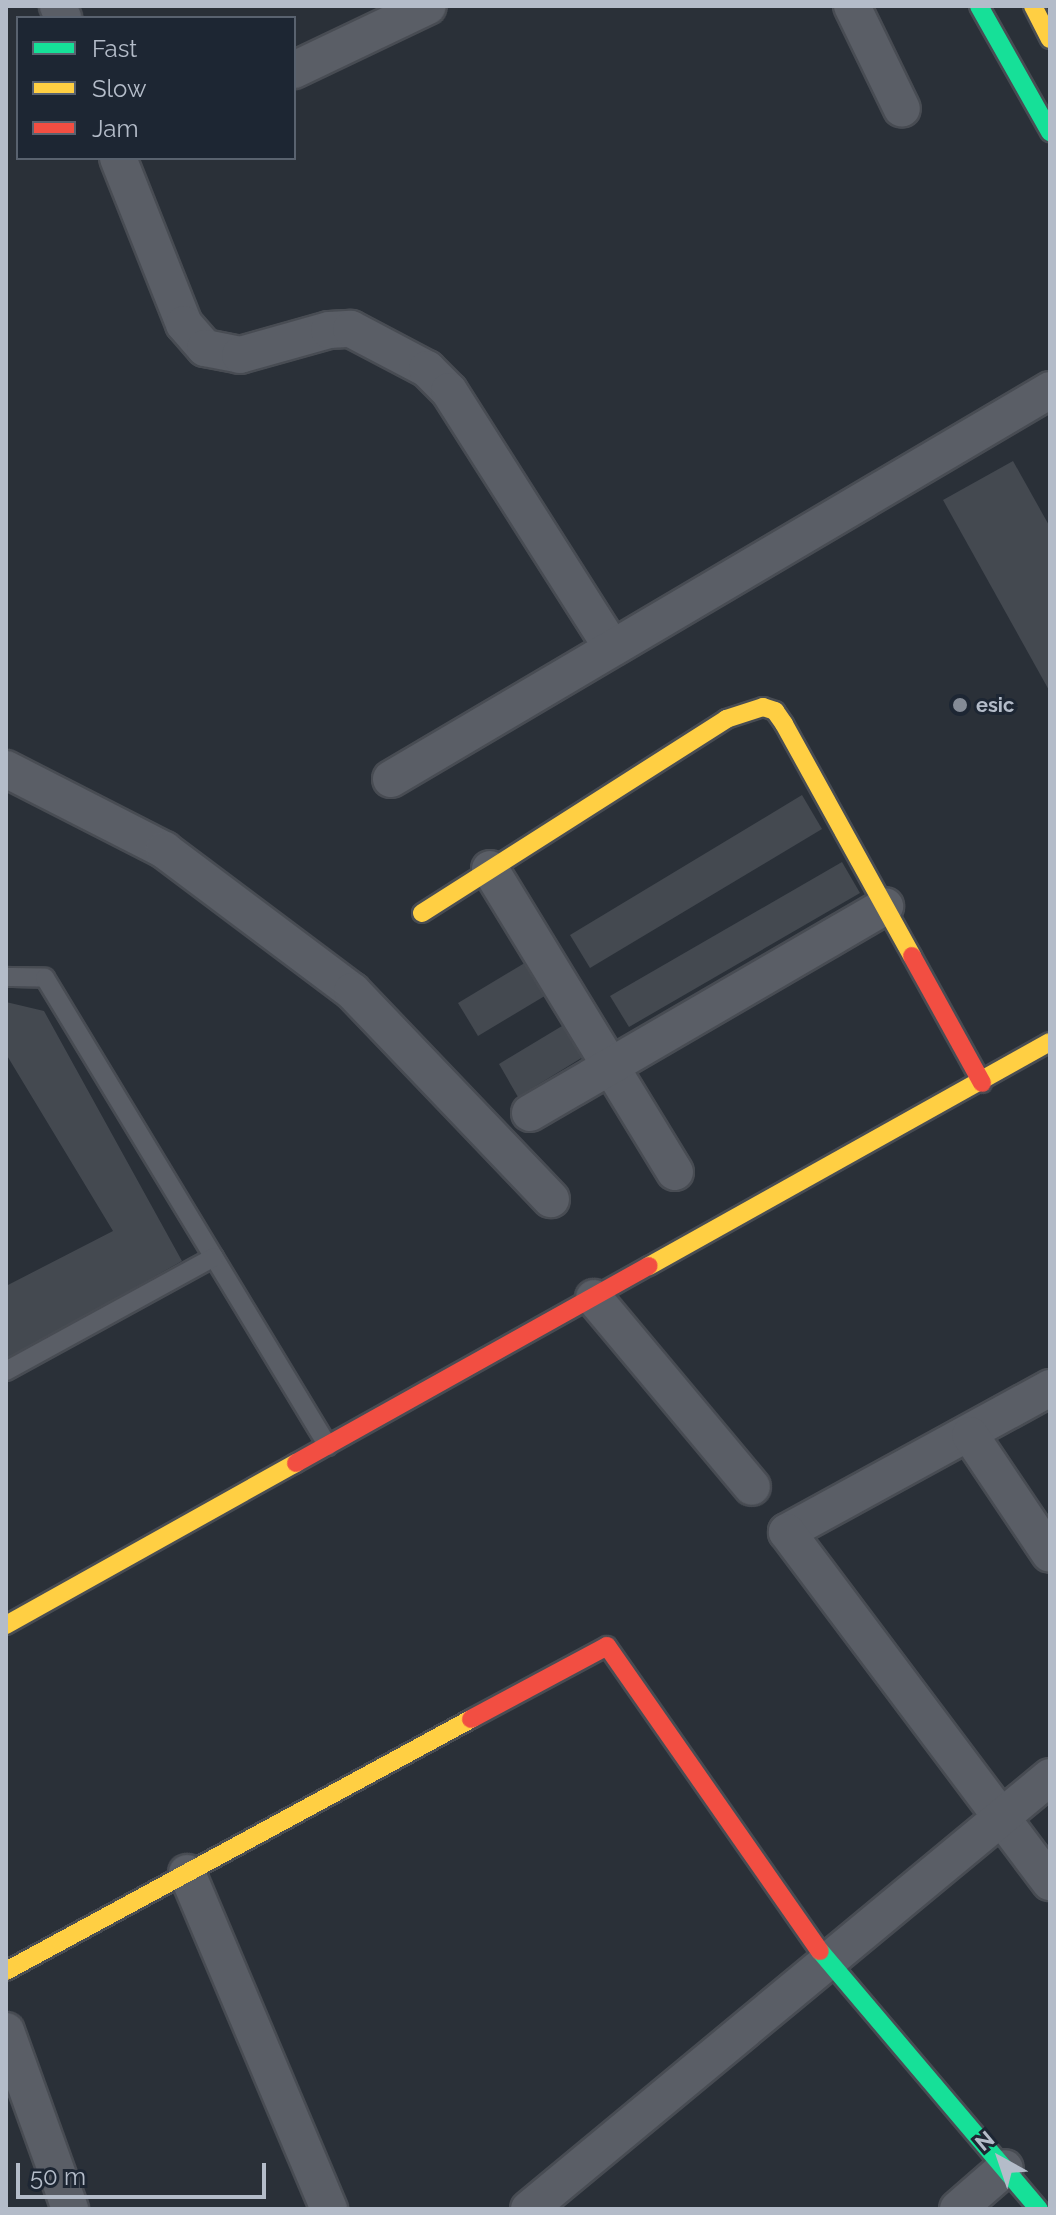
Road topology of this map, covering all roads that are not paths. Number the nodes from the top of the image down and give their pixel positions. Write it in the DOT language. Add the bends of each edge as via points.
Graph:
graph roads {
  1 [pos="428,6"];
  2 [pos="852,6"];
  3 [pos="979,6"];
  4 [pos="1033,6"];
  5 [pos="1050,39"];
  6 [pos="296,69"];
  7 [pos="902,109"];
  8 [pos="1050,132"];
  9 [pos="119,160"];
  10 [pos="1050,390"];
  11 [pos="612,648"];
  12 [pos="6,769"];
  13 [pos="391,779"];
  14 [pos="490,869"];
  15 [pos="885,906"];
  16 [pos="422,913"];
  17 [pos="6,977"];
  18 [pos="1050,1042"];
  19 [pos="613,1065"];
  20 [pos="982,1083"];
  21 [pos="530,1113"];
  22 [pos="675,1172"];
  23 [pos="551,1199"];
  24 [pos="214,1257"];
  25 [pos="594,1298"];
  26 [pos="6,1371"];
  27 [pos="1050,1388"];
  28 [pos="970,1435"];
  29 [pos="328,1446"];
  30 [pos="752,1487"];
  31 [pos="1050,1554"];
  32 [pos="6,1625"];
  33 [pos="1050,1777"];
  34 [pos="999,1818"];
  35 [pos="187,1873"];
  36 [pos="1050,1882"];
  37 [pos="826,1959"];
  38 [pos="6,1971"];
  39 [pos="6,2031"];
  40 [pos="1005,2168"];
  41 [pos="70,2209"];
  42 [pos="329,2209"];
  43 [pos="529,2209"];
  44 [pos="958,2209"];
  45 [pos="1039,2209"];
  1 -- 6 [label="street"];
  2 -- 7 [label="street"];
  3 -- 8 [label="street"];
  4 -- 5 [label="street"];
  9 -- 11 [label="street" via="184,324 205,348 240,355 329,330 351,329 427,369 449,391"];
  10 -- 11 [label="street"];
  11 -- 13 [label="street"];
  12 -- 23 [label="street" via="164,850 352,991"];
  14 -- 15 [label="street" via="726,719 763,707 775,711 784,724"];
  14 -- 16 [label="street"];
  14 -- 19 [label="street"];
  15 -- 19 [label="street"];
  15 -- 20 [label="street"];
  17 -- 24 [label="lane" via="45,978"];
  18 -- 20 [label="street"];
  19 -- 21 [label="street"];
  19 -- 22 [label="street"];
  20 -- 25 [label="street"];
  24 -- 26 [label="lane"];
  24 -- 29 [label="lane"];
  25 -- 29 [label="street"];
  25 -- 30 [label="street"];
  27 -- 28 [label="street"];
  28 -- 31 [label="street"];
  28 -- 34 [label="street" via="787,1532"];
  29 -- 32 [label="street"];
  33 -- 34 [label="street"];
  34 -- 36 [label="street"];
  34 -- 37 [label="street"];
  35 -- 37 [label="street" via="607,1646"];
  35 -- 38 [label="street"];
  35 -- 42 [label="street"];
  37 -- 40 [label="street"];
  37 -- 43 [label="street"];
  39 -- 41 [label="street"];
  40 -- 44 [label="street"];
  40 -- 45 [label="street"];
}
